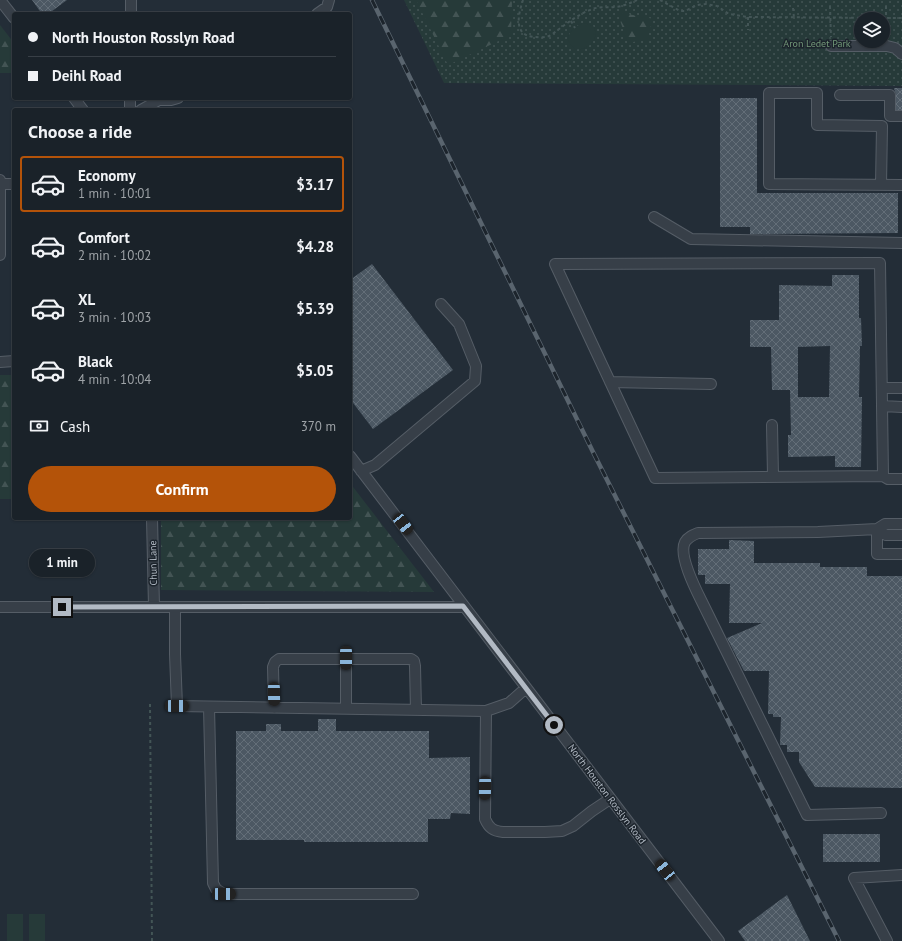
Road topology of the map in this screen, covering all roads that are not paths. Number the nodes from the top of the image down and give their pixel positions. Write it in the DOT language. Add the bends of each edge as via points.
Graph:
graph roads {
  1 [pos="0,0"];
  2 [pos="131,0"];
  3 [pos="329,0"];
  4 [pos="131,12"];
  5 [pos="320,12"];
  6 [pos="12,15"];
  7 [pos="831,46"];
  8 [pos="902,54"];
  9 [pos="840,95"];
  10 [pos="159,100"];
  11 [pos="159,100"];
  12 [pos="170,100"];
  13 [pos="145,108"];
  14 [pos="902,116"];
  15 [pos="0,180"];
  16 [pos="0,184"];
  17 [pos="12,184"];
  18 [pos="881,185"];
  19 [pos="902,185"];
  20 [pos="654,217"];
  21 [pos="902,243"];
  22 [pos="0,255"];
  23 [pos="441,304"];
  24 [pos="12,361"];
  25 [pos="0,362"];
  26 [pos="610,382"];
  27 [pos="711,384"];
  28 [pos="882,388"];
  29 [pos="902,388"];
  30 [pos="882,406"];
  31 [pos="902,407"];
  32 [pos="772,425"];
  33 [pos="352,458"];
  34 [pos="362,471"];
  35 [pos="772,476"];
  36 [pos="883,476"];
  37 [pos="902,479"];
  38 [pos="152,520"];
  39 [pos="902,524"];
  40 [pos="877,529"];
  41 [pos="902,535"];
  42 [pos="902,554"];
  43 [pos="463,606"];
  44 [pos="0,607"];
  45 [pos="154,607"];
  46 [pos="175,607"];
  47 [pos="346,658"];
  48 [pos="526,688"];
  49 [pos="209,707"];
  50 [pos="274,708"];
  51 [pos="346,709"];
  52 [pos="416,710"];
  53 [pos="486,711"];
  54 [pos="610,799"];
  55 [pos="881,814"];
  56 [pos="902,875"];
  57 [pos="413,894"];
  58 [pos="719,941"];
  59 [pos="887,941"];
  1 -- 6 [label="street"];
  2 -- 4 [label="street"];
  3 -- 5 [label="street" via="327,7"];
  7 -- 8 [label="street" via="887,46"];
  9 -- 14 [label="street" via="890,95 890,116"];
  10 -- 13 [label="street"];
  11 -- 12 [label="street"];
  15 -- 16 [label="street"];
  16 -- 17 [label="street"];
  16 -- 22 [label="street"];
  18 -- 18 [label="street" via="882,126 817,125 817,93 769,93 769,184"];
  18 -- 19 [label="street"];
  20 -- 21 [label="street" via="691,239"];
  23 -- 34 [label="street" via="459,324 476,366 475,381 375,465"];
  24 -- 25 [label="street"];
  26 -- 27 [label="street"];
  26 -- 28 [label="street" via="556,264 880,263"];
  26 -- 35 [label="street" via="655,478"];
  28 -- 29 [label="street"];
  28 -- 30 [label="street"];
  30 -- 31 [label="street"];
  30 -- 36 [label="street"];
  32 -- 35 [label="street"];
  33 -- 34 [label="street, North Houston Rosslyn Road"];
  34 -- 43 [label="street, North Houston Rosslyn Road"];
  35 -- 36 [label="street"];
  36 -- 37 [label="street" via="888,479"];
  38 -- 45 [label="street, Chun Lane"];
  39 -- 40 [label="street" via="885,524"];
  40 -- 41 [label="street" via="886,535"];
  40 -- 42 [label="street" via="878,554"];
  40 -- 55 [label="street" via="698,533 684,543 683,552 702,602 807,815"];
  43 -- 46 [label="street"];
  43 -- 48 [label="street, North Houston Rosslyn Road"];
  44 -- 45 [label="street"];
  45 -- 46 [label="street"];
  46 -- 49 [label="street" via="177,706"];
  47 -- 50 [label="street" via="279,659 273,667"];
  47 -- 51 [label="street"];
  47 -- 52 [label="street" via="414,661"];
  48 -- 53 [label="street" via="509,703"];
  48 -- 54 [label="street, North Houston Rosslyn Road"];
  49 -- 50 [label="street"];
  49 -- 57 [label="street" via="213,883 216,888 224,894"];
  50 -- 51 [label="street"];
  51 -- 52 [label="street"];
  52 -- 53 [label="street"];
  53 -- 54 [label="street" via="485,819 489,828 503,832 562,831"];
  54 -- 58 [label="street, North Houston Rosslyn Road"];
  56 -- 59 [label="street" via="854,878"];
}
